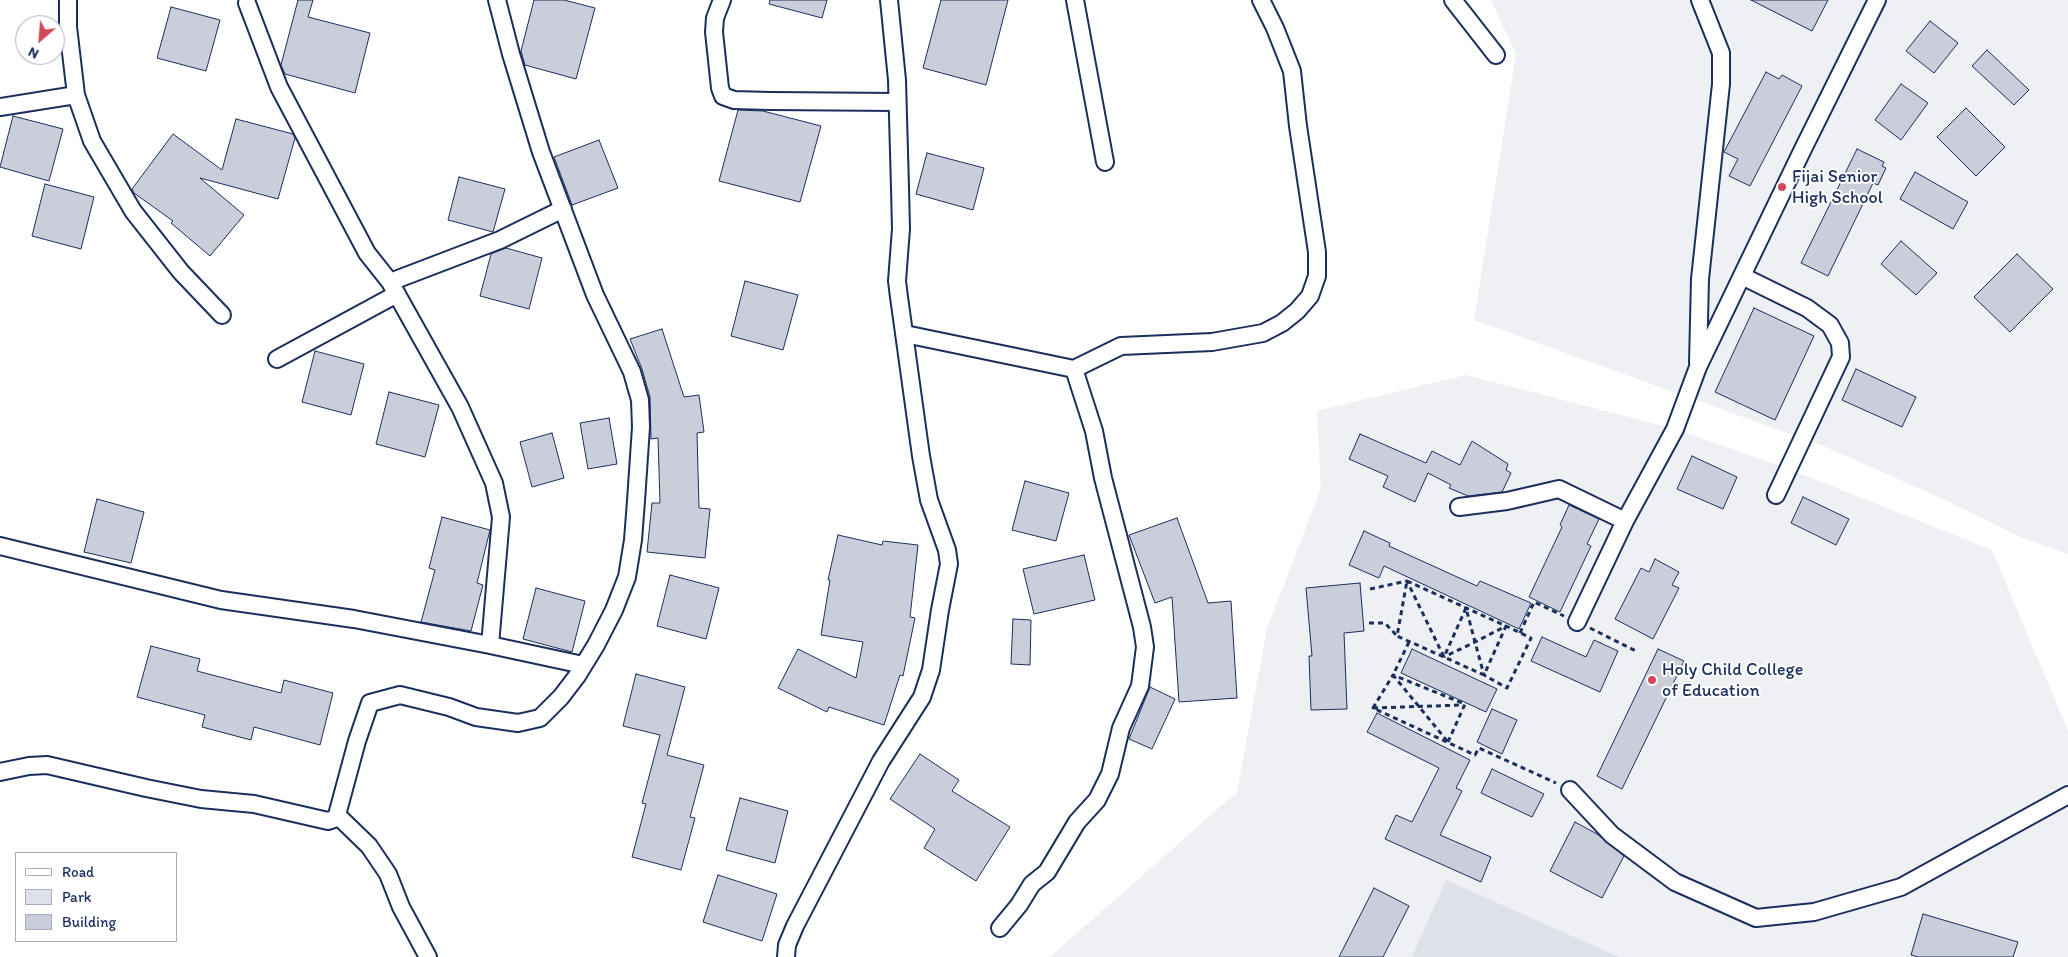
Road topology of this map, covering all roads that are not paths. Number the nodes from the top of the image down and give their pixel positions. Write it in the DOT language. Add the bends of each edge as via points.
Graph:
graph roads {
  1 [pos="68,0"];
  2 [pos="497,0"];
  3 [pos="722,0"];
  4 [pos="889,0"];
  5 [pos="1075,0"];
  6 [pos="1261,0"];
  7 [pos="1453,0"];
  8 [pos="1700,0"];
  9 [pos="1877,0"];
  10 [pos="247,3"];
  11 [pos="1496,55"];
  12 [pos="76,95"];
  13 [pos="897,102"];
  14 [pos="0,107"];
  15 [pos="1105,162"];
  16 [pos="563,208"];
  17 [pos="1742,276"];
  18 [pos="393,288"];
  19 [pos="222,314"];
  20 [pos="905,334"];
  21 [pos="277,359"];
  22 [pos="1698,368"];
  23 [pos="1074,369"];
  24 [pos="1776,495"];
  25 [pos="1459,507"];
  26 [pos="1625,521"];
  27 [pos="0,546"];
  28 [pos="1577,622"];
  29 [pos="490,645"];
  30 [pos="583,665"];
  31 [pos="0,772"];
  32 [pos="1570,790"];
  33 [pos="2068,795"];
  34 [pos="337,815"];
  35 [pos="1000,928"];
  36 [pos="428,957"];
  37 [pos="786,957"];
  1 -- 12 [label="street"];
  2 -- 16 [label="street" via="541,152"];
  3 -- 13 [label="street" via="714,32 723,96 734,100"];
  4 -- 13 [label="street"];
  5 -- 15 [label="street"];
  6 -- 23 [label="street" via="1276,28 1292,71 1317,252 1317,276 1310,296 1282,323 1263,333 1212,342 1121,346"];
  7 -- 11 [label="street"];
  8 -- 22 [label="street" via="1721,53 1721,84 1700,278"];
  9 -- 17 [label="street"];
  10 -- 18 [label="street" via="279,87 367,253"];
  12 -- 14 [label="street"];
  12 -- 19 [label="street" via="92,141 133,212 181,272"];
  13 -- 20 [label="street" via="901,229 897,282"];
  16 -- 18 [label="street"];
  16 -- 30 [label="street" via="595,295 632,372 640,400 633,540 627,577 614,610"];
  17 -- 22 [label="street"];
  17 -- 24 [label="street" via="1807,308 1830,326 1840,343 1841,357"];
  18 -- 21 [label="street"];
  18 -- 29 [label="street" via="460,407 494,483 501,517"];
  20 -- 23 [label="street"];
  20 -- 37 [label="street" via="920,456 929,500 949,564 932,670 922,697 881,761 796,926"];
  22 -- 26 [label="street" via="1675,429"];
  23 -- 35 [label="street" via="1094,431 1102,478 1132,585 1145,647 1144,666 1140,686 1119,733 1110,774 1097,800 1077,822 1047,872 1032,884"];
  25 -- 26 [label="street" via="1507,501 1560,489"];
  26 -- 28 [label="street"];
  27 -- 29 [label="street" via="222,600 354,619"];
  29 -- 30 [label="street"];
  30 -- 34 [label="street" via="561,697 540,718 518,723 476,717 400,695 370,703 356,741"];
  31 -- 34 [label="street" via="47,765 200,799 254,804 328,821"];
  32 -- 33 [label="street" via="1612,834 1675,882 1756,918 1814,912 1901,887"];
  34 -- 36 [label="street" via="370,846"];
}
